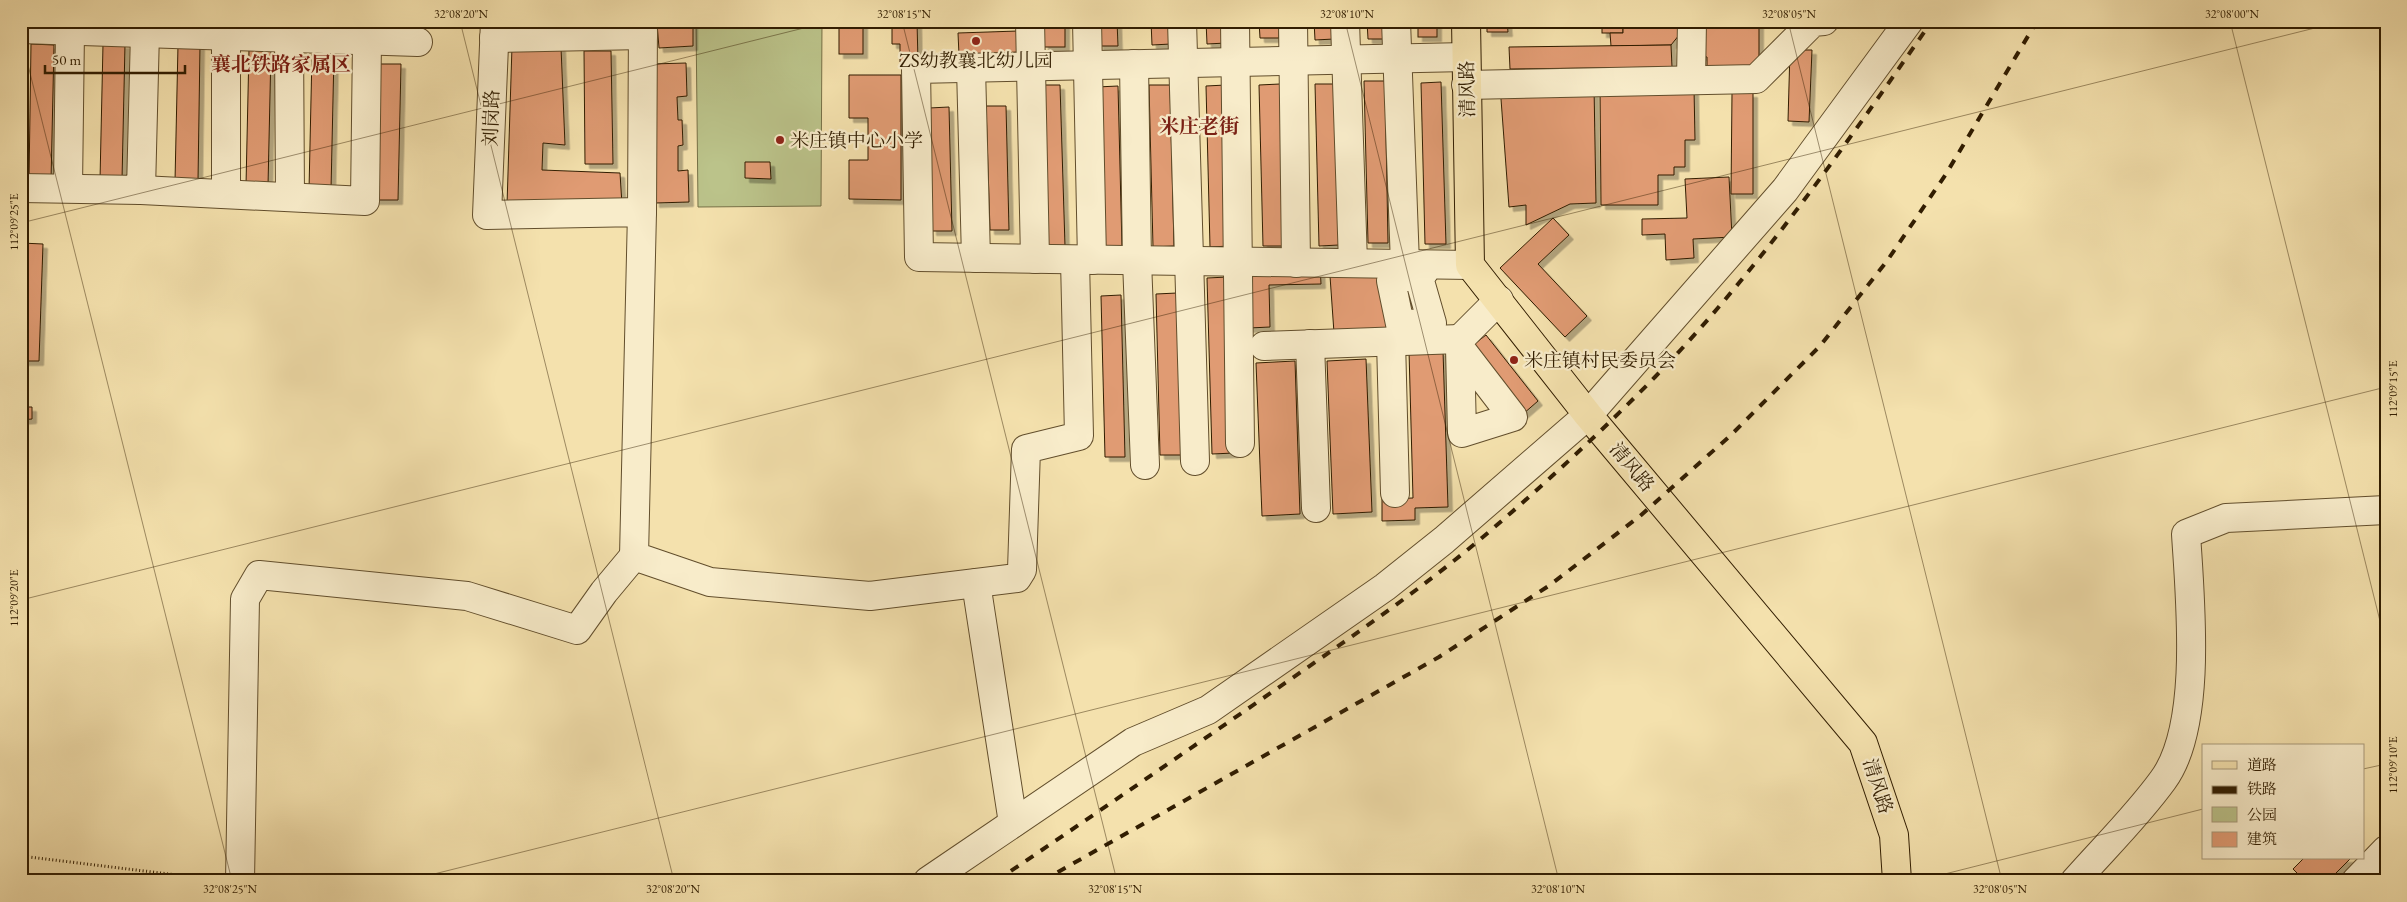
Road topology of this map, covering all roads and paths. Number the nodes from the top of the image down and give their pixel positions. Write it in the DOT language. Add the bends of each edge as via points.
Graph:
graph roads {
  1 [pos="1030,21"];
  2 [pos="1087,21"];
  3 [pos="1182,21"];
  4 [pos="1235,21"];
  5 [pos="1293,21"];
  6 [pos="1345,21"];
  7 [pos="1396,21"];
  8 [pos="1466,21"];
  9 [pos="1692,21"];
  10 [pos="1824,21"];
  11 [pos="1909,21"];
  12 [pos="1813,22"];
  13 [pos="184,27"];
  14 [pos="132,28"];
  15 [pos="643,28"];
  16 [pos="21,29"];
  17 [pos="495,29"];
  18 [pos="70,30"];
  19 [pos="337,30"];
  20 [pos="272,31"];
  21 [pos="226,34"];
  22 [pos="378,34"];
  23 [pos="418,42"];
  24 [pos="1466,57"];
  25 [pos="1398,58"];
  26 [pos="1346,59"];
  27 [pos="1294,60"];
  28 [pos="1236,62"];
  29 [pos="1183,63"];
  30 [pos="1134,64"];
  31 [pos="1088,65"];
  32 [pos="1031,66"];
  33 [pos="971,68"];
  34 [pos="1691,80"];
  35 [pos="1466,85"];
  36 [pos="21,188"];
  37 [pos="68,188"];
  38 [pos="142,190"];
  39 [pos="226,194"];
  40 [pos="290,197"];
  41 [pos="642,212"];
  42 [pos="976,258"];
  43 [pos="1035,259"];
  44 [pos="1084,260"];
  45 [pos="1137,261"];
  46 [pos="1187,261"];
  47 [pos="1238,262"];
  48 [pos="1296,263"];
  49 [pos="1353,263"];
  50 [pos="1459,264"];
  51 [pos="1412,269"];
  52 [pos="1498,300"];
  53 [pos="1391,340"];
  54 [pos="1310,344"];
  55 [pos="1264,346"];
  56 [pos="1588,415"];
  57 [pos="1240,444"];
  58 [pos="1195,461"];
  59 [pos="1145,465"];
  60 [pos="1395,493"];
  61 [pos="1316,508"];
  62 [pos="2386,510"];
  63 [pos="634,556"];
  64 [pos="976,583"];
  65 [pos="1014,823"];
  66 [pos="2386,850"];
  67 [pos="21,856"];
  68 [pos="221,881"];
  69 [pos="240,881"];
  70 [pos="928,881"];
  71 [pos="1897,881"];
  72 [pos="2075,881"];
  73 [pos="2356,881"];
  1 -- 32 [label="street"];
  2 -- 31 [label="street"];
  3 -- 29 [label="street"];
  4 -- 28 [label="street"];
  5 -- 27 [label="street"];
  6 -- 26 [label="street"];
  7 -- 25 [label="street"];
  8 -- 24 [label="main road, 清风路"];
  9 -- 34 [label="street"];
  10 -- 12 [label="street"];
  11 -- 56 [label="street" via="1785,190"];
  12 -- 34 [label="street" via="1756,79"];
  13 -- 14 [label="street"];
  13 -- 21 [label="street"];
  14 -- 18 [label="street"];
  14 -- 38 [label="street"];
  15 -- 17 [label="street"];
  15 -- 41 [label="street"];
  16 -- 18 [label="street"];
  17 -- 41 [label="street, 刘岗路" via="487,215"];
  18 -- 37 [label="street"];
  19 -- 20 [label="street"];
  19 -- 22 [label="street"];
  20 -- 21 [label="street"];
  20 -- 40 [label="street"];
  21 -- 39 [label="street"];
  22 -- 23 [label="street"];
  22 -- 40 [label="street" via="365,201"];
  24 -- 25 [label="street"];
  24 -- 35 [label="main road, 清风路"];
  25 -- 26 [label="street"];
  25 -- 51 [label="street"];
  26 -- 27 [label="street"];
  26 -- 49 [label="street"];
  27 -- 28 [label="street"];
  27 -- 48 [label="street"];
  28 -- 29 [label="street"];
  28 -- 47 [label="street"];
  29 -- 30 [label="street"];
  29 -- 46 [label="street"];
  30 -- 31 [label="street"];
  30 -- 45 [label="street"];
  31 -- 32 [label="street"];
  31 -- 44 [label="street"];
  32 -- 33 [label="street"];
  32 -- 43 [label="street"];
  33 -- 42 [label="street"];
  33 -- 42 [label="street" via="916,69 918,257"];
  34 -- 35 [label="street"];
  35 -- 50 [label="main road, 清风路"];
  36 -- 37 [label="street"];
  37 -- 38 [label="street"];
  38 -- 39 [label="street"];
  39 -- 40 [label="street"];
  41 -- 63 [label="street"];
  42 -- 43 [label="street"];
  43 -- 44 [label="street"];
  44 -- 45 [label="street"];
  44 -- 64 [label="street" via="1079,436 1026,449 1022,570 1017,578"];
  45 -- 46 [label="street"];
  45 -- 59 [label="street"];
  46 -- 47 [label="street"];
  46 -- 58 [label="street"];
  47 -- 48 [label="street"];
  47 -- 57 [label="street"];
  48 -- 49 [label="street"];
  49 -- 51 [label="street"];
  50 -- 51 [label="street"];
  50 -- 52 [label="main road, 清风路"];
  52 -- 53 [label="street" via="1460,344"];
  52 -- 56 [label="main road, 清风路"];
  53 -- 54 [label="street"];
  53 -- 60 [label="street"];
  54 -- 55 [label="street"];
  54 -- 61 [label="street"];
  56 -- 65 [label="street" via="1385,588 1208,710 1133,742"];
  56 -- 71 [label="main road, 清风路" via="1863,743 1894,835"];
  62 -- 72 [label="street" via="2226,518 2186,534 2193,645 2183,737 2164,779"];
  63 -- 64 [label="street" via="710,582 870,596"];
  63 -- 69 [label="street" via="578,630 467,596 259,575 245,599"];
  64 -- 65 [label="street"];
  65 -- 70 [label="street"];
  66 -- 73 [label="street"];
  67 -- 68 [label="path"];
}
